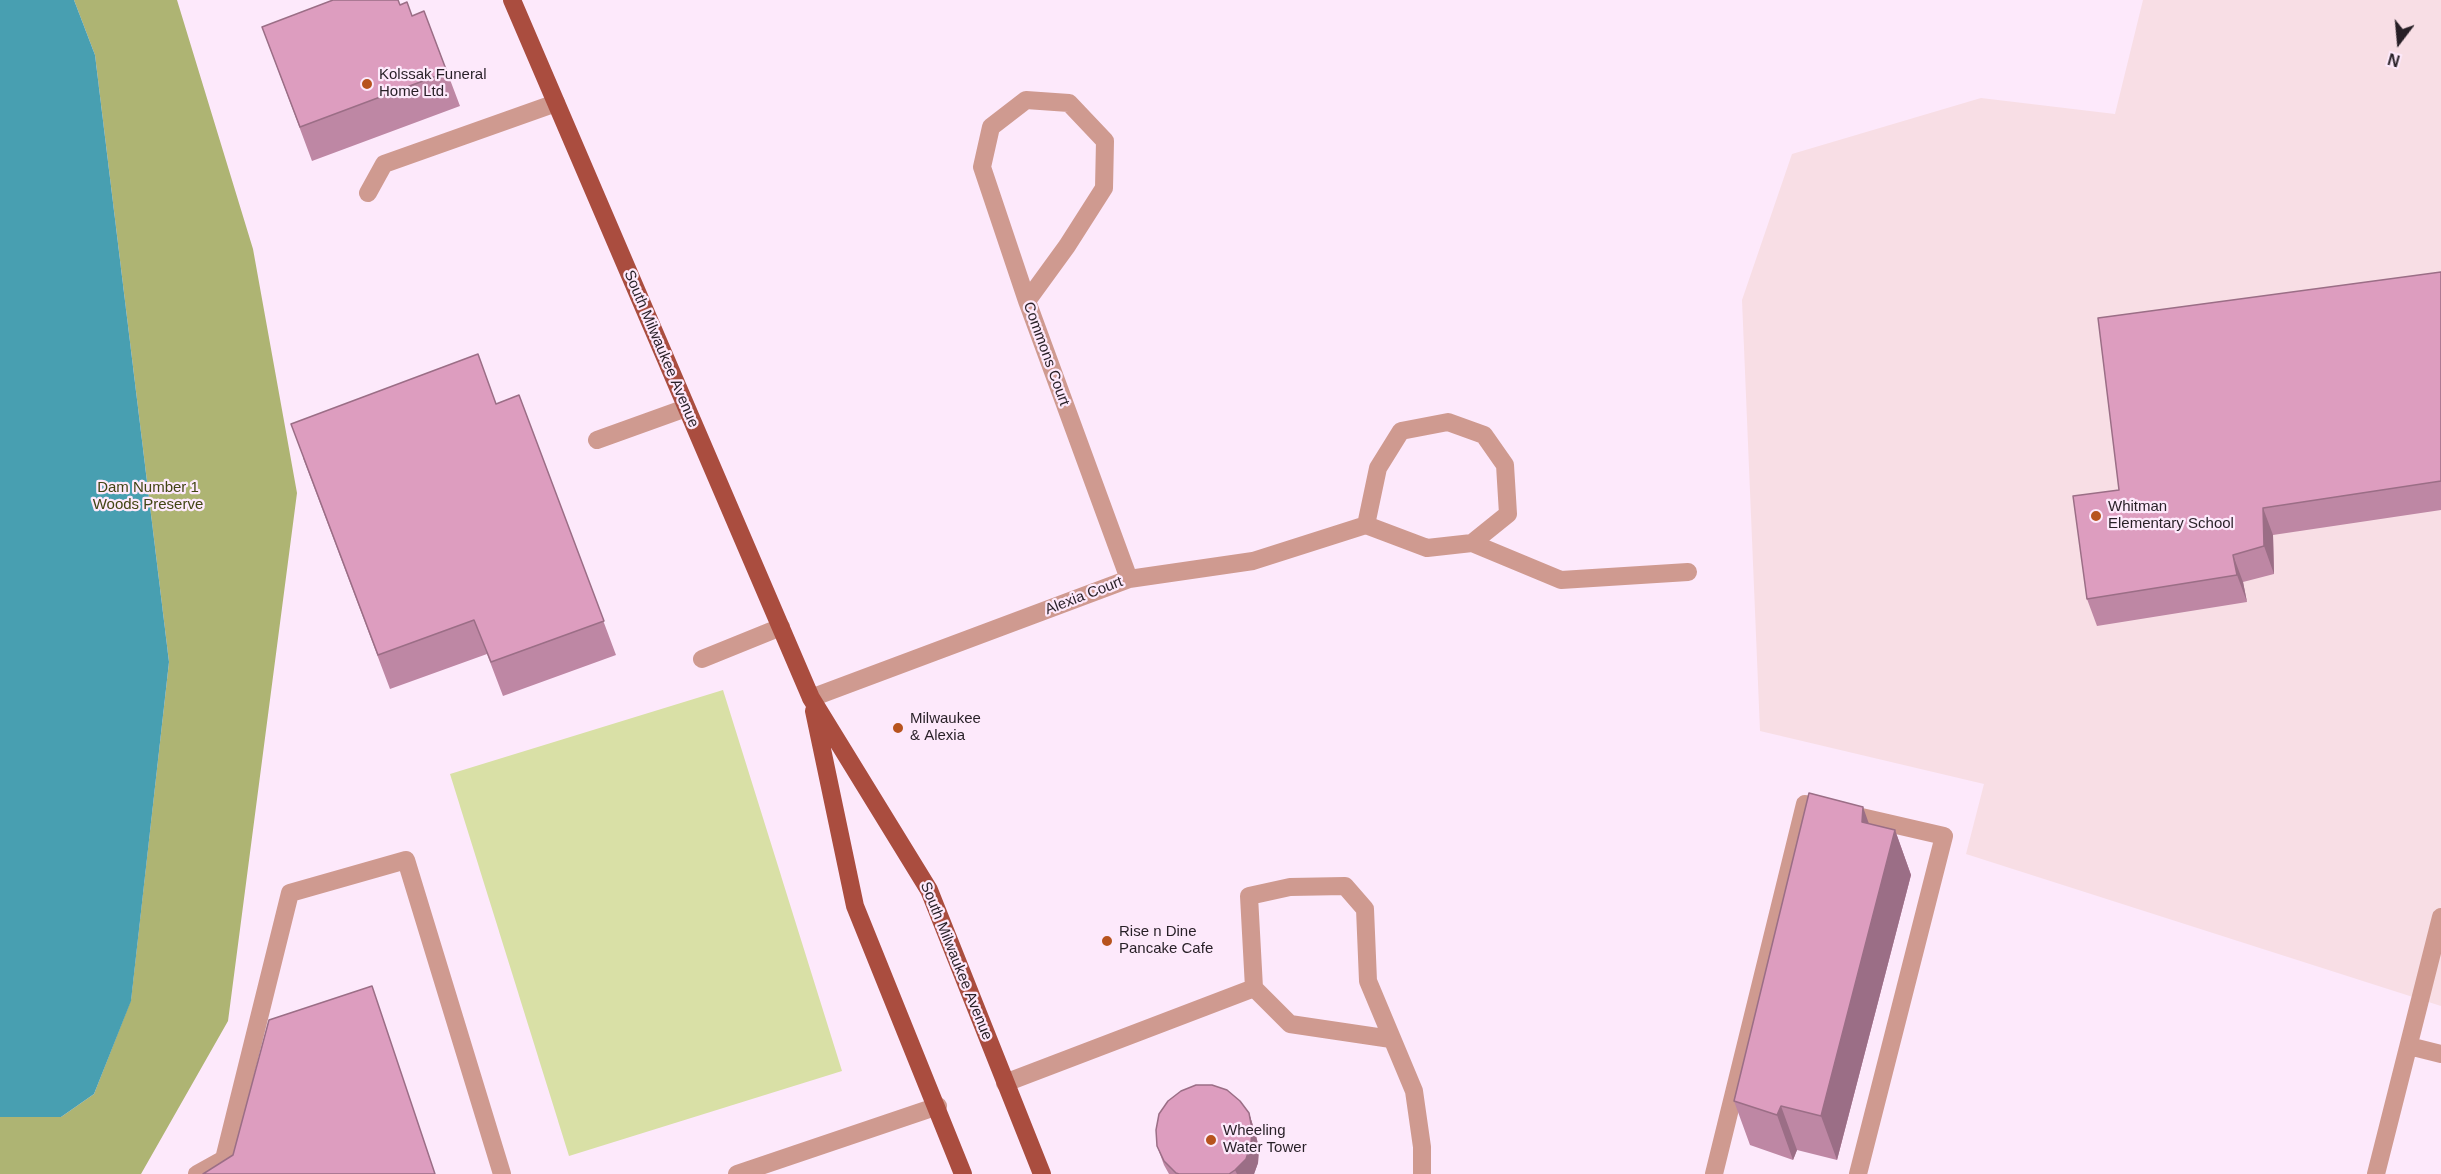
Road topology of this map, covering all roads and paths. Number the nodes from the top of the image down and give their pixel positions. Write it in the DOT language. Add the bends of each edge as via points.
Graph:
graph roads {
  1 [pos="512,0"];
  2 [pos="556,104"];
  3 [pos="368,193"];
  4 [pos="1027,301"];
  5 [pos="686,408"];
  6 [pos="597,440"];
  7 [pos="1366,525"];
  8 [pos="1472,543"];
  9 [pos="1688,572"];
  10 [pos="1129,579"];
  11 [pos="781,627"];
  12 [pos="702,659"];
  13 [pos="811,698"];
  14 [pos="2441,917"];
  15 [pos="1254,988"];
  16 [pos="1391,1039"];
  17 [pos="2409,1046"];
  18 [pos="2441,1054"];
  19 [pos="1005,1083"];
  20 [pos="938,1106"];
  21 [pos="196,1174"];
  22 [pos="502,1174"];
  23 [pos="737,1174"];
  24 [pos="963,1174"];
  25 [pos="1042,1174"];
  26 [pos="1422,1174"];
  27 [pos="1714,1174"];
  28 [pos="1858,1174"];
  29 [pos="2376,1174"];
  1 -- 2 [label="main road, South Milwaukee Avenue"];
  2 -- 3 [label="street" via="384,164"];
  2 -- 5 [label="main road, South Milwaukee Avenue"];
  4 -- 4 [label="street, Commons Court" via="982,167 991,127 1026,100 1069,103 1105,141 1104,188"];
  4 -- 10 [label="street, Commons Court"];
  5 -- 6 [label="street"];
  5 -- 11 [label="main road, South Milwaukee Avenue"];
  7 -- 8 [label="street" via="1427,548"];
  7 -- 8 [label="street" via="1378,468 1401,431 1448,422 1484,435 1506,465 1508,514"];
  7 -- 10 [label="street, Alexia Court" via="1253,561"];
  8 -- 9 [label="street" via="1561,580"];
  10 -- 13 [label="street, Alexia Court"];
  11 -- 12 [label="street"];
  11 -- 13 [label="main road, South Milwaukee Avenue"];
  13 -- 19 [label="main road, South Milwaukee Avenue" via="929,890"];
  13 -- 20 [label="main road, South Milwaukee Avenue" via="855,906"];
  14 -- 17 [label="street"];
  15 -- 16 [label="street" via="1290,1024"];
  15 -- 16 [label="street" via="1249,896 1290,887 1345,886 1365,909 1368,981"];
  15 -- 19 [label="street"];
  16 -- 26 [label="street" via="1414,1091"];
  17 -- 18 [label="street"];
  17 -- 29 [label="street"];
  19 -- 25 [label="main road, South Milwaukee Avenue"];
  20 -- 23 [label="street"];
  20 -- 24 [label="main road, South Milwaukee Avenue"];
  21 -- 22 [label="street" via="224,1159 290,894 406,860"];
  27 -- 28 [label="street" via="1806,804 1944,836"];
}
